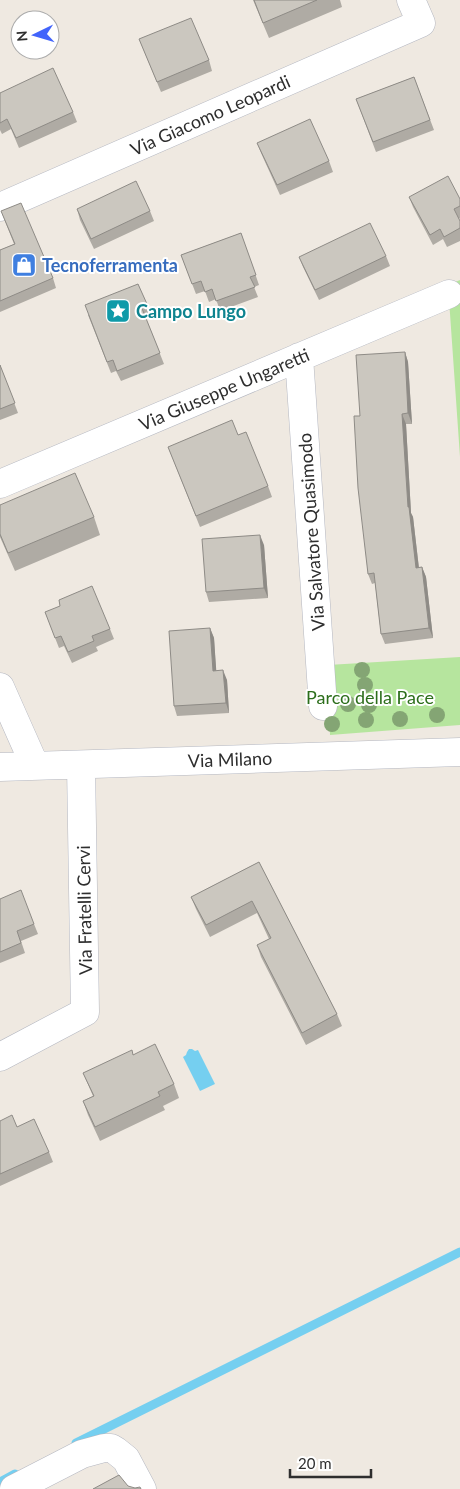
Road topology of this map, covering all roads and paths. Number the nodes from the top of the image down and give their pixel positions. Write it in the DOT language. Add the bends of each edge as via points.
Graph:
graph roads {
  1 [pos="416,11"];
  2 [pos="0,207"];
  3 [pos="449,294"];
  4 [pos="299,358"];
  5 [pos="0,484"];
  6 [pos="1,690"];
  7 [pos="323,706"];
  8 [pos="460,752"];
  9 [pos="81,765"];
  10 [pos="35,766"];
  11 [pos="0,767"];
  12 [pos="0,1057"];
  13 [pos="14,1489"];
  14 [pos="142,1489"];
  1 -- 2 [label="street, Via Giacomo Leopardi"];
  3 -- 4 [label="street, Via Giuseppe Ungaretti"];
  4 -- 5 [label="street, Via Giuseppe Ungaretti"];
  4 -- 7 [label="street, Via Salvatore Quasimodo"];
  6 -- 10 [label="street"];
  8 -- 9 [label="street, Via Milano"];
  9 -- 10 [label="street, Via Milano"];
  9 -- 12 [label="street, Via Fratelli Cervi" via="86,1012"];
  10 -- 11 [label="street, Via Milano"];
  13 -- 14 [label="street" via="82,1454 104,1448 124,1457"];
}
